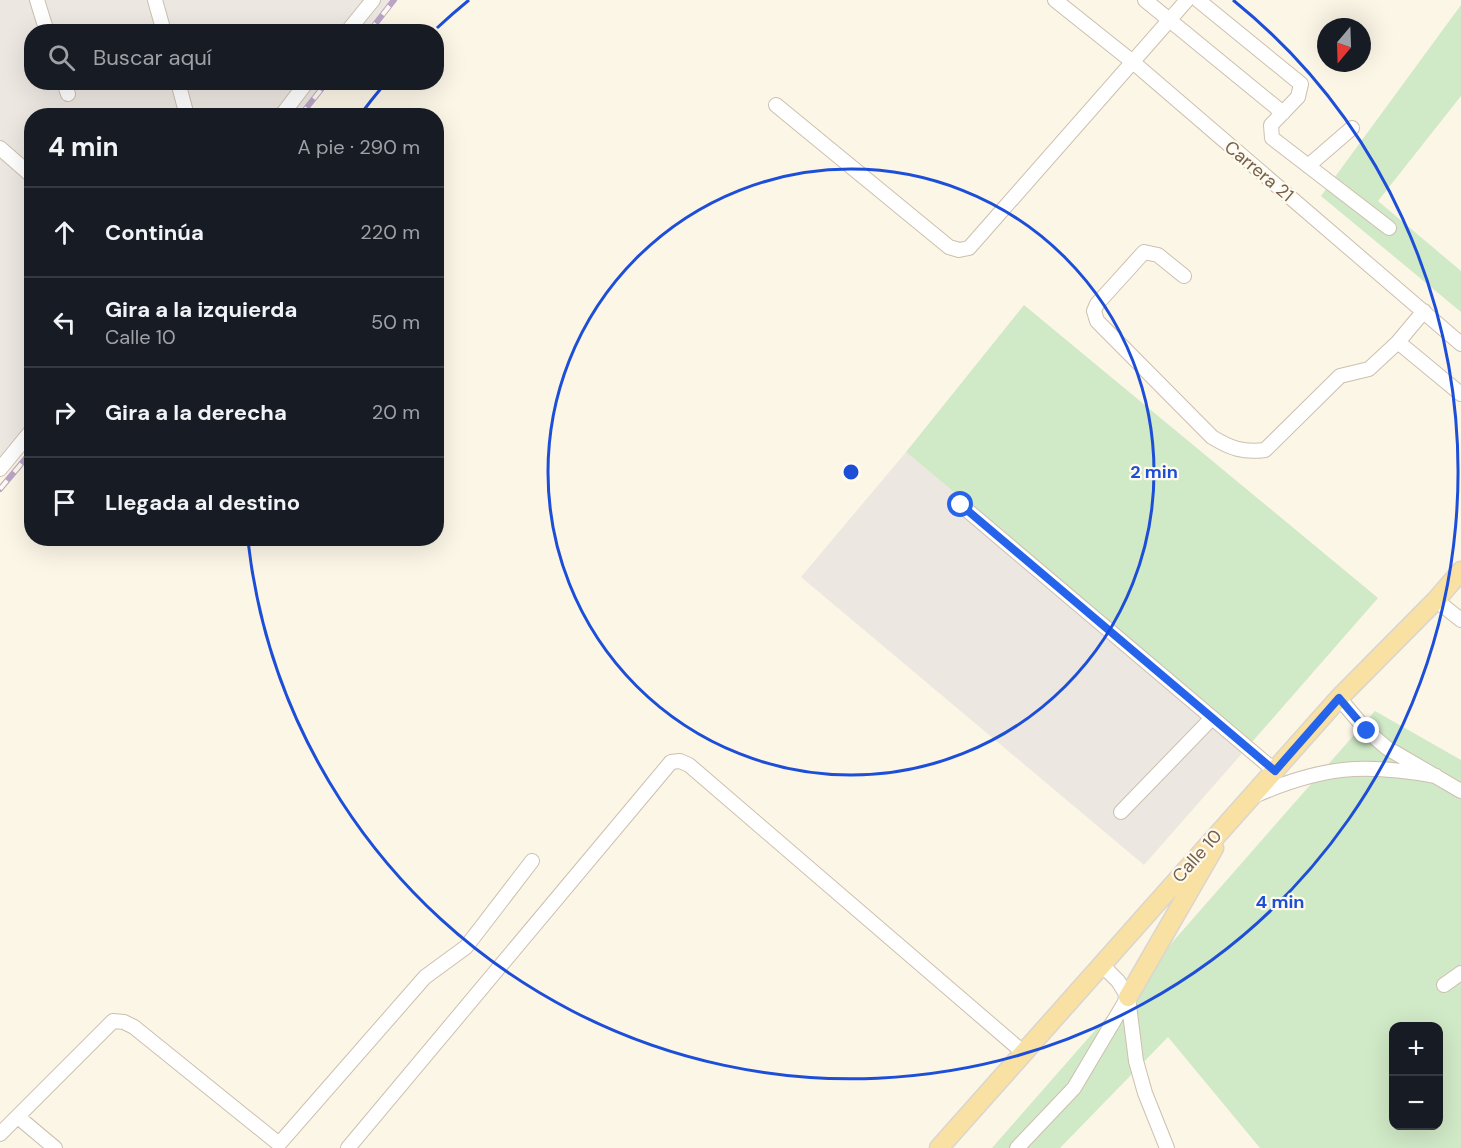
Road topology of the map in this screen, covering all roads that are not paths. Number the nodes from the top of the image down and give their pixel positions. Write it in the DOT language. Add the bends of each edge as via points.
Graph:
graph roads {
  1 [pos="37,0"];
  2 [pos="155,0"];
  3 [pos="373,0"];
  4 [pos="1055,0"];
  5 [pos="1145,0"];
  6 [pos="1187,0"];
  7 [pos="1198,0"];
  8 [pos="1171,20"];
  9 [pos="44,24"];
  10 [pos="162,24"];
  11 [pos="354,24"];
  12 [pos="1134,63"];
  13 [pos="180,90"];
  14 [pos="301,90"];
  15 [pos="776,105"];
  16 [pos="185,108"];
  17 [pos="286,108"];
  18 [pos="1283,113"];
  19 [pos="1353,128"];
  20 [pos="0,148"];
  21 [pos="1308,166"];
  22 [pos="24,169"];
  23 [pos="1389,228"];
  24 [pos="1184,276"];
  25 [pos="1424,311"];
  26 [pos="1398,342"];
  27 [pos="1461,344"];
  28 [pos="1461,394"];
  29 [pos="24,440"];
  30 [pos="0,469"];
  31 [pos="961,505"];
  32 [pos="1461,571"];
  33 [pos="1436,600"];
  34 [pos="1461,620"];
  35 [pos="1339,698"];
  36 [pos="1212,718"];
  37 [pos="1275,771"];
  38 [pos="1436,776"];
  39 [pos="1461,791"];
  40 [pos="1252,796"];
  41 [pos="1121,812"];
  42 [pos="1226,824"];
  43 [pos="532,861"];
  44 [pos="1101,964"];
  45 [pos="1461,973"];
  46 [pos="1444,984"];
  47 [pos="1128,997"];
  48 [pos="1024,1053"];
  49 [pos="18,1117"];
  50 [pos="0,1134"];
  51 [pos="277,1146"];
  52 [pos="55,1148"];
  53 [pos="348,1148"];
  54 [pos="939,1148"];
  55 [pos="1017,1148"];
  56 [pos="1167,1148"];
  1 -- 9 [label="street"];
  2 -- 10 [label="street"];
  3 -- 11 [label="street"];
  4 -- 12 [label="street, Carrera 21"];
  5 -- 8 [label="street"];
  6 -- 8 [label="street"];
  7 -- 18 [label="street" via="1301,84 1298,97"];
  8 -- 12 [label="street"];
  8 -- 18 [label="street"];
  12 -- 15 [label="street" via="969,248 959,250 949,247"];
  12 -- 25 [label="street, Carrera 21"];
  13 -- 16 [label="street"];
  14 -- 17 [label="street"];
  18 -- 21 [label="street" via="1271,125 1272,138"];
  19 -- 21 [label="street"];
  20 -- 22 [label="street"];
  21 -- 23 [label="street"];
  24 -- 26 [label="street" via="1158,255 1144,252 1094,311 1097,321 1187,412 1212,437 1230,448 1249,453 1265,450 1340,376 1369,369"];
  25 -- 26 [label="street"];
  25 -- 27 [label="street, Carrera 21"];
  26 -- 28 [label="street"];
  29 -- 30 [label="street"];
  31 -- 36 [label="street"];
  32 -- 33 [label="main road, Calle 10"];
  33 -- 34 [label="street"];
  33 -- 35 [label="main road, Calle 10"];
  35 -- 37 [label="main road, Calle 10"];
  35 -- 38 [label="street" via="1367,731 1388,748"];
  36 -- 37 [label="street"];
  36 -- 41 [label="street"];
  37 -- 40 [label="main road, Calle 10"];
  38 -- 39 [label="street"];
  38 -- 40 [label="street" via="1389,768 1342,768 1296,778"];
  40 -- 42 [label="main road, Calle 10"];
  42 -- 44 [label="main road, Calle 10"];
  42 -- 47 [label="main road"];
  43 -- 51 [label="street" via="466,948 426,977"];
  44 -- 47 [label="street"];
  44 -- 48 [label="main road, Calle 10"];
  45 -- 46 [label="street"];
  47 -- 55 [label="street" via="1074,1088"];
  47 -- 56 [label="street" via="1136,1061"];
  48 -- 53 [label="street" via="689,765 671,762"];
  48 -- 54 [label="main road, Calle 10"];
  49 -- 50 [label="street"];
  49 -- 51 [label="street" via="113,1021 124,1022"];
  49 -- 52 [label="street"];
}
